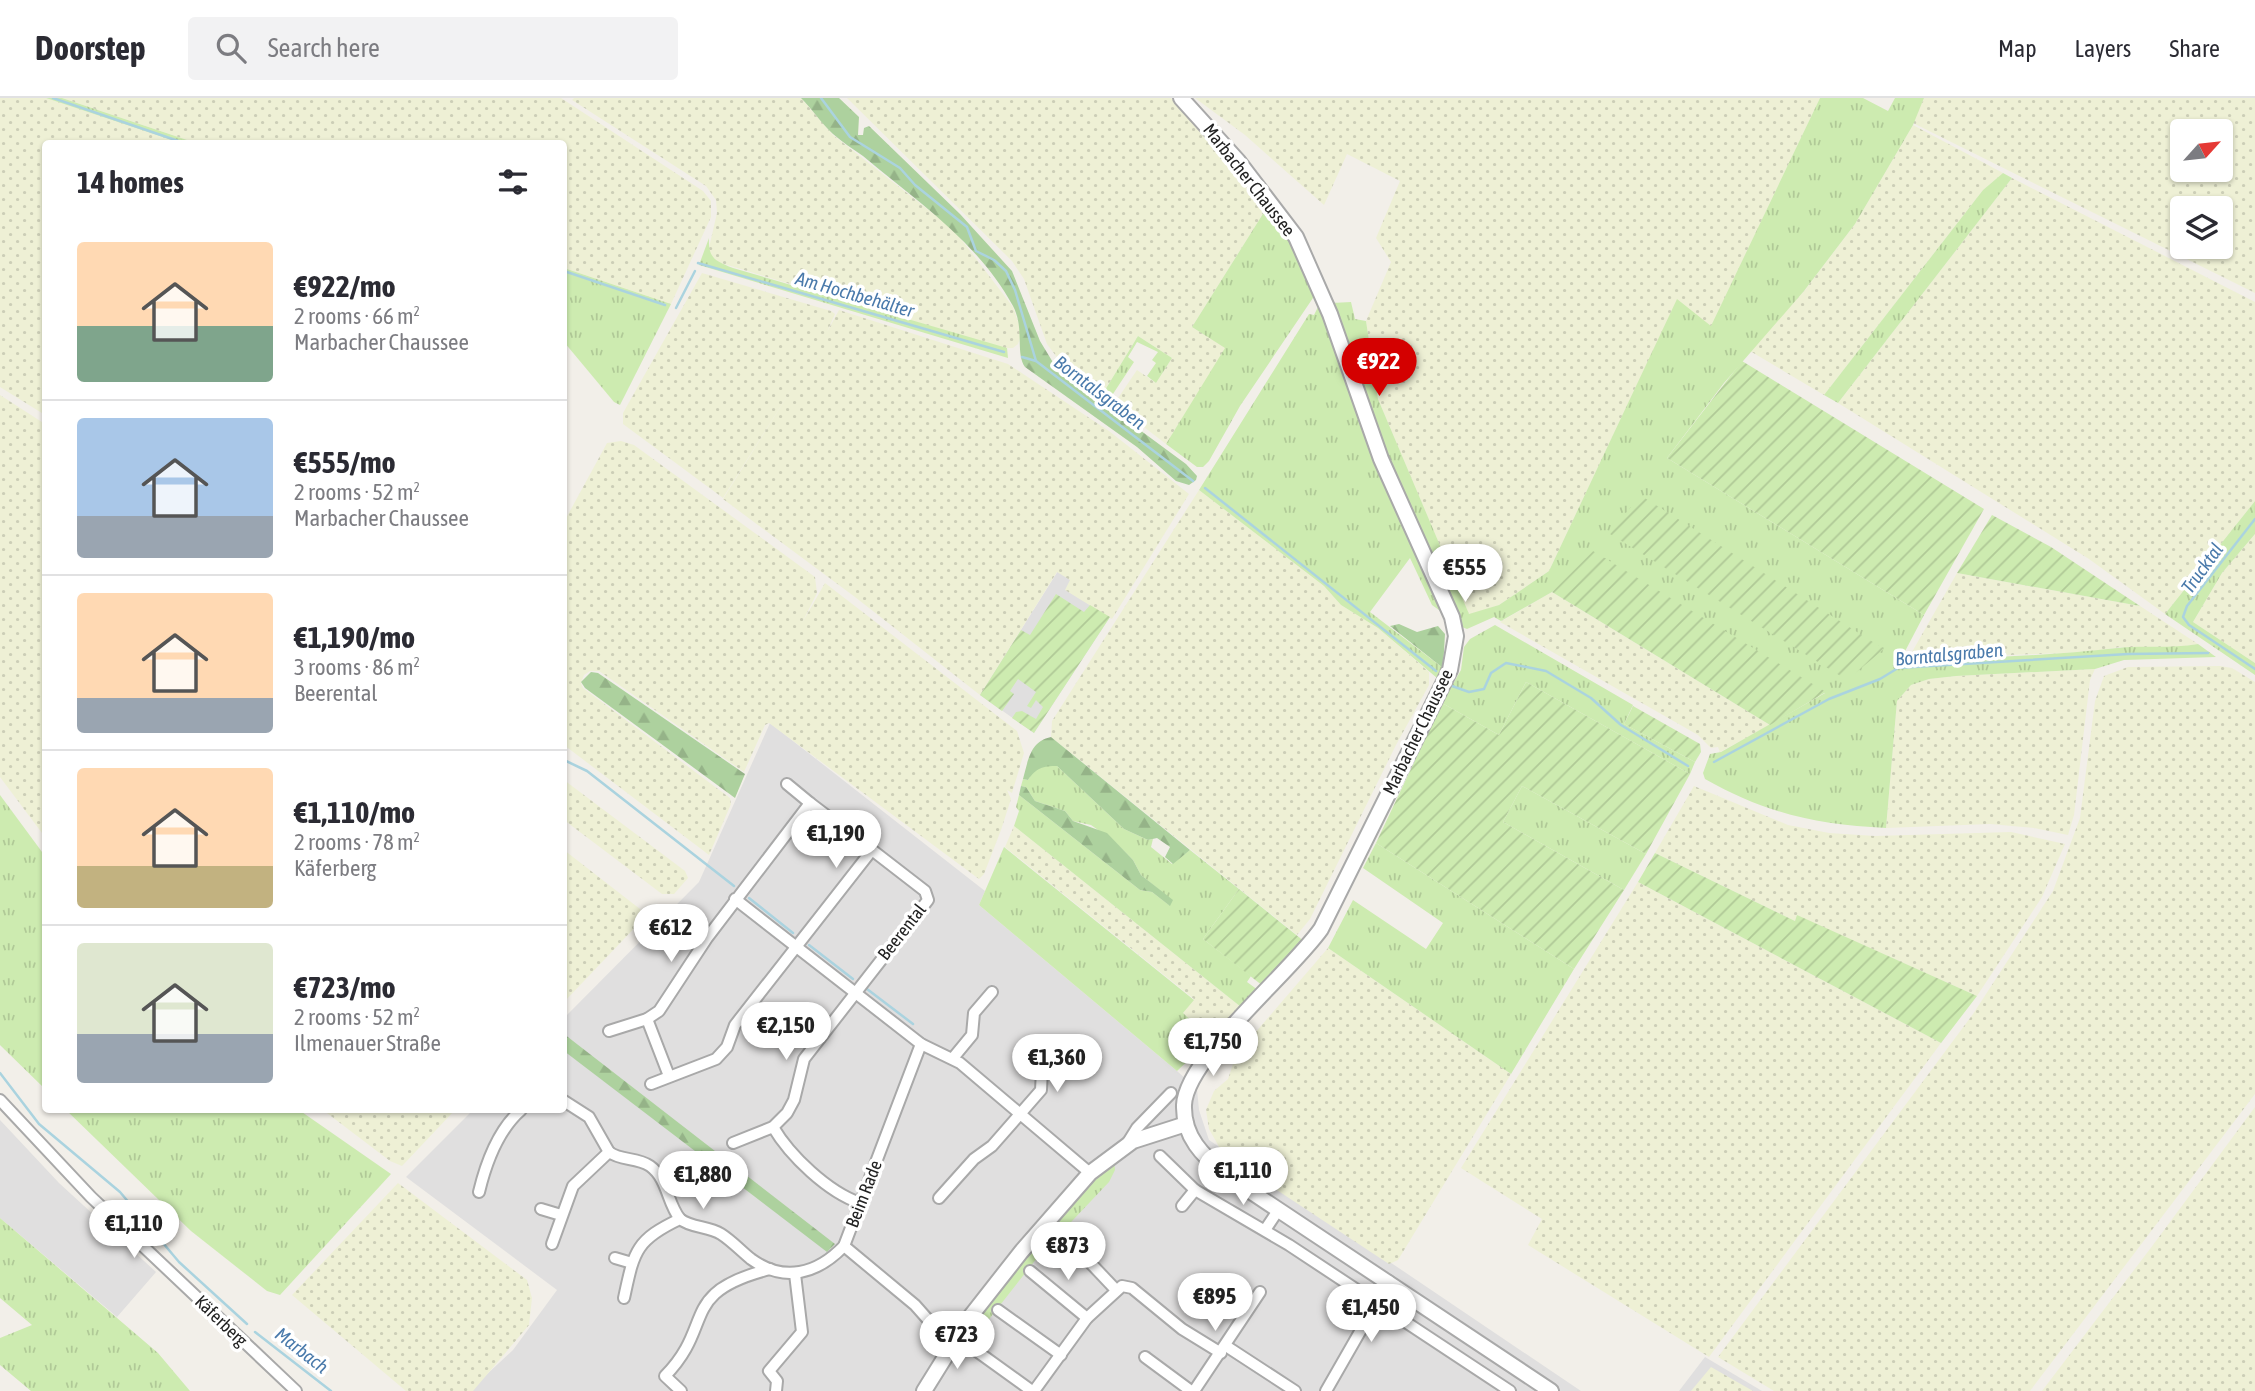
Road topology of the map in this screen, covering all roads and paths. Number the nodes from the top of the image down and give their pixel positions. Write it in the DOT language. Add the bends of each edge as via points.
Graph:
graph roads {
  1 [pos="1181,98"];
  2 [pos="787,784"];
  3 [pos="810,803"];
  4 [pos="872,850"];
  5 [pos="735,899"];
  6 [pos="795,946"];
  7 [pos="855,992"];
  8 [pos="992,992"];
  9 [pos="647,1018"];
  10 [pos="609,1031"];
  11 [pos="921,1044"];
  12 [pos="1059,1050"];
  13 [pos="953,1058"];
  14 [pos="668,1076"];
  15 [pos="651,1084"];
  16 [pos="1171,1093"];
  17 [pos="0,1100"];
  18 [pos="567,1103"];
  19 [pos="519,1113"];
  20 [pos="1021,1114"];
  21 [pos="1186,1124"];
  22 [pos="773,1127"];
  23 [pos="733,1143"];
  24 [pos="1127,1144"];
  25 [pos="608,1152"];
  26 [pos="1160,1156"];
  27 [pos="1090,1173"];
  28 [pos="1195,1190"];
  29 [pos="479,1192"];
  30 [pos="939,1198"];
  31 [pos="860,1203"];
  32 [pos="1182,1206"];
  33 [pos="541,1209"];
  34 [pos="1279,1209"];
  35 [pos="561,1215"];
  36 [pos="680,1219"];
  37 [pos="1265,1230"];
  38 [pos="1062,1233"];
  39 [pos="552,1244"];
  40 [pos="844,1246"];
  41 [pos="615,1258"];
  42 [pos="632,1263"];
  43 [pos="770,1269"];
  44 [pos="1030,1271"];
  45 [pos="795,1274"];
  46 [pos="1389,1281"];
  47 [pos="1116,1290"];
  48 [pos="1260,1292"];
  49 [pos="624,1298"];
  50 [pos="1377,1301"];
  51 [pos="998,1310"];
  52 [pos="1087,1318"];
  53 [pos="955,1341"];
  54 [pos="971,1347"];
  55 [pos="1223,1350"];
  56 [pos="1060,1355"];
  57 [pos="1145,1357"];
  58 [pos="1519,1369"];
  59 [pos="927,1387"];
  60 [pos="1507,1390"];
  61 [pos="296,1391"];
  62 [pos="681,1391"];
  63 [pos="776,1391"];
  64 [pos="913,1391"];
  65 [pos="1033,1391"];
  66 [pos="1192,1391"];
  67 [pos="1295,1391"];
  68 [pos="1326,1391"];
  69 [pos="1551,1391"];
  1 -- 21 [label="street, Marbacher Chaussee" via="1238,161 1296,237 1330,314 1381,459 1452,617 1456,636 1450,670 1321,929 1304,954 1199,1067 1184,1104"];
  2 -- 3 [label="street, Beerental"];
  3 -- 4 [label="street, Beerental"];
  3 -- 5 [label="street"];
  4 -- 6 [label="street"];
  4 -- 7 [label="street, Beerental" via="925,891 928,900"];
  5 -- 6 [label="street"];
  5 -- 9 [label="street" via="662,1007"];
  6 -- 7 [label="street"];
  6 -- 14 [label="street" via="735,1025 721,1056"];
  7 -- 11 [label="street"];
  7 -- 22 [label="street" via="804,1059 792,1106"];
  8 -- 13 [label="street" via="975,1013 972,1035"];
  9 -- 10 [label="street"];
  9 -- 14 [label="street"];
  11 -- 13 [label="street"];
  11 -- 31 [label="street, Beim Rade"];
  12 -- 20 [label="street" via="1042,1070 1041,1090"];
  13 -- 20 [label="street"];
  14 -- 15 [label="street"];
  16 -- 24 [label="street"];
  17 -- 61 [label="street, Käferberg" via="91,1197"];
  18 -- 25 [label="street" via="589,1117"];
  19 -- 29 [label="street" via="500,1137"];
  20 -- 27 [label="street"];
  20 -- 30 [label="street"];
  21 -- 24 [label="street"];
  21 -- 34 [label="street" via="1205,1158"];
  22 -- 23 [label="street"];
  22 -- 31 [label="street" via="796,1159"];
  24 -- 27 [label="street"];
  25 -- 35 [label="street" via="577,1180"];
  25 -- 36 [label="street" via="654,1170"];
  26 -- 28 [label="street"];
  27 -- 53 [label="street" via="1021,1252"];
  28 -- 32 [label="street"];
  28 -- 37 [label="street"];
  31 -- 40 [label="street, Beim Rade"];
  33 -- 35 [label="street"];
  34 -- 37 [label="street"];
  34 -- 46 [label="street"];
  35 -- 39 [label="street"];
  36 -- 42 [label="street" via="649,1235"];
  36 -- 43 [label="street" via="721,1234"];
  37 -- 50 [label="street"];
  38 -- 47 [label="street"];
  40 -- 45 [label="street" via="820,1266"];
  40 -- 53 [label="street, Beim Rade"];
  41 -- 42 [label="street"];
  42 -- 49 [label="street"];
  43 -- 45 [label="street"];
  43 -- 62 [label="street" via="727,1284 702,1307 684,1354 666,1376"];
  44 -- 52 [label="street"];
  45 -- 63 [label="street" via="802,1332 769,1371 777,1381"];
  46 -- 50 [label="street"];
  46 -- 58 [label="street"];
  47 -- 52 [label="street"];
  47 -- 55 [label="street" via="1132,1288 1182,1329"];
  48 -- 55 [label="street"];
  50 -- 60 [label="street"];
  50 -- 68 [label="street"];
  51 -- 56 [label="street"];
  52 -- 56 [label="street"];
  53 -- 59 [label="street"];
  54 -- 65 [label="street"];
  55 -- 66 [label="street"];
  55 -- 67 [label="street"];
  56 -- 65 [label="street"];
  57 -- 66 [label="street"];
  58 -- 60 [label="street"];
  58 -- 69 [label="street"];
  59 -- 64 [label="street"];
}
